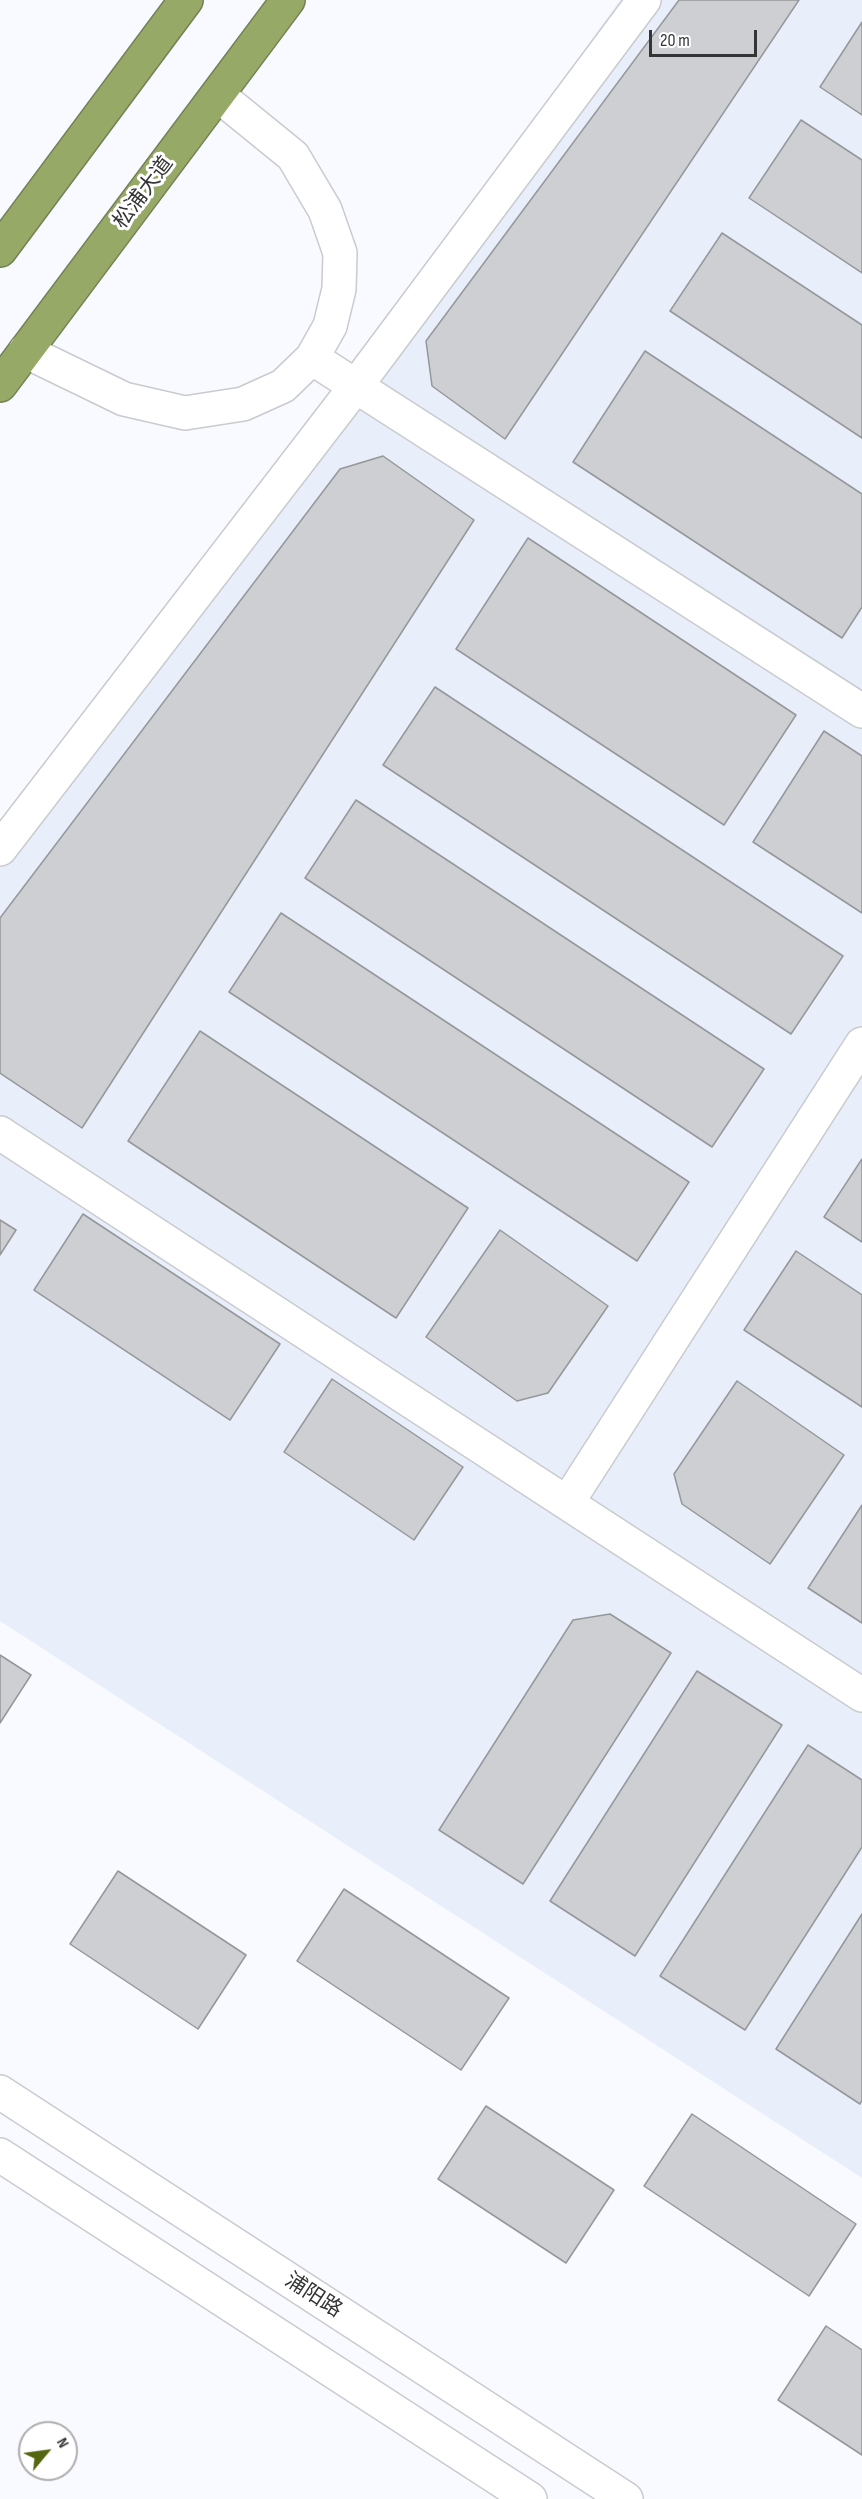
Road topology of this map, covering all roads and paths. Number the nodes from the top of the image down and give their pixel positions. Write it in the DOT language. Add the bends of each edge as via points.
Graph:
graph roads {
  1 [pos="186,0"];
  2 [pos="288,0"];
  3 [pos="644,0"];
  4 [pos="218,95"];
  5 [pos="0,250"];
  6 [pos="26,351"];
  7 [pos="312,358"];
  8 [pos="0,385"];
  9 [pos="356,386"];
  10 [pos="862,711"];
  11 [pos="0,849"];
  12 [pos="862,1044"];
  13 [pos="0,1133"];
  14 [pos="567,1503"];
  15 [pos="862,1695"];
  16 [pos="0,2092"];
  17 [pos="0,2155"];
  18 [pos="530,2499"];
  19 [pos="626,2499"];
  1 -- 5 [label="highway"];
  2 -- 4 [label="highway, 松浦大道"];
  3 -- 9 [label="street"];
  4 -- 6 [label="highway, 松浦大道"];
  4 -- 7 [label="street" via="293,156 325,210 340,252 339,289 330,326"];
  6 -- 7 [label="street" via="124,399 185,413 243,404 283,386"];
  6 -- 8 [label="highway, 松浦大道"];
  7 -- 9 [label="street"];
  9 -- 10 [label="street"];
  9 -- 11 [label="street"];
  12 -- 14 [label="street"];
  13 -- 14 [label="street"];
  14 -- 15 [label="street"];
  16 -- 19 [label="street, 浦阳路"];
  17 -- 18 [label="street"];
}
